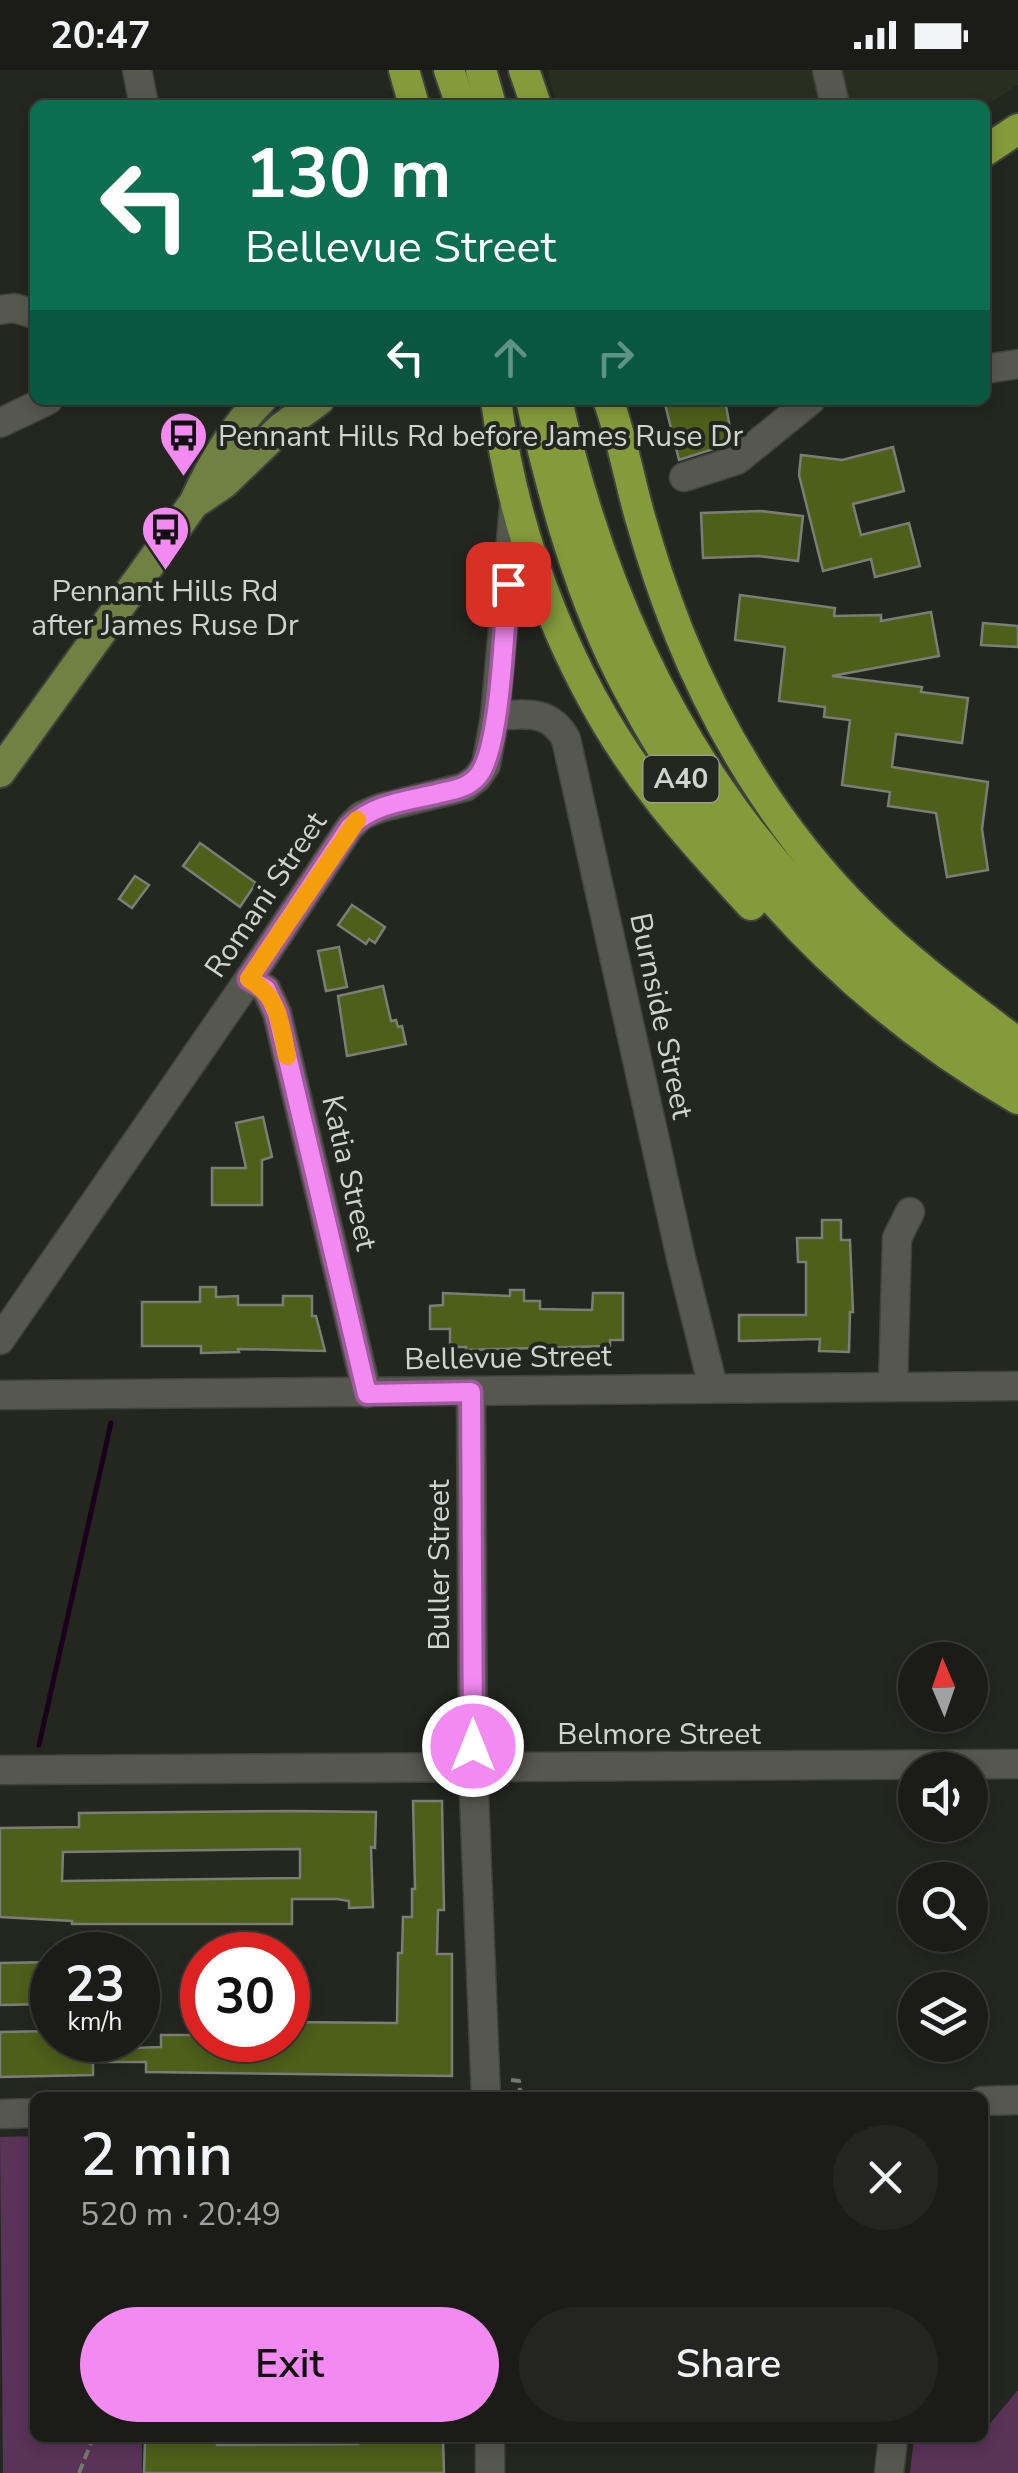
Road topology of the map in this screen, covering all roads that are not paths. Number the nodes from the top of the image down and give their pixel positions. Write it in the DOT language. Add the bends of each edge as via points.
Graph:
graph roads {
  1 [pos="137,70"];
  2 [pos="404,70"];
  3 [pos="449,70"];
  4 [pos="481,70"];
  5 [pos="524,70"];
  6 [pos="828,70"];
  7 [pos="143,100"];
  8 [pos="413,100"];
  9 [pos="459,100"];
  10 [pos="490,100"];
  11 [pos="534,100"];
  12 [pos="834,100"];
  13 [pos="1018,110"];
  14 [pos="990,128"];
  15 [pos="1018,130"];
  16 [pos="990,147"];
  17 [pos="1018,364"];
  18 [pos="990,368"];
  19 [pos="37,405"];
  20 [pos="251,405"];
  21 [pos="254,405"];
  22 [pos="312,405"];
  23 [pos="488,405"];
  24 [pos="497,405"];
  25 [pos="532,405"];
  26 [pos="558,405"];
  27 [pos="610,405"];
  28 [pos="804,405"];
  29 [pos="0,422"];
  30 [pos="280,428"];
  31 [pos="503,454"];
  32 [pos="684,478"];
  33 [pos="194,503"];
  34 [pos="514,507"];
  35 [pos="495,716"];
  36 [pos="0,772"];
  37 [pos="249,979"];
  38 [pos="1018,1043"];
  39 [pos="967,1070"];
  40 [pos="1018,1070"];
  41 [pos="1018,1100"];
  42 [pos="910,1212"];
  43 [pos="0,1340"];
  44 [pos="892,1386"];
  45 [pos="1018,1386"];
  46 [pos="713,1387"];
  47 [pos="471,1392"];
  48 [pos="367,1394"];
  49 [pos="0,1395"];
  50 [pos="1018,1764"];
  51 [pos="473,1768"];
  52 [pos="0,1770"];
  53 [pos="486,2092"];
  54 [pos="1018,2100"];
  55 [pos="988,2101"];
  56 [pos="0,2114"];
  57 [pos="30,2114"];
  58 [pos="490,2442"];
  59 [pos="893,2442"];
  60 [pos="490,2473"];
  61 [pos="889,2473"];
  1 -- 7 [label="street"];
  2 -- 8 [label="highway"];
  3 -- 9 [label="highway"];
  4 -- 10 [label="highway"];
  5 -- 11 [label="highway"];
  6 -- 12 [label="street"];
  13 -- 14 [label="highway"];
  15 -- 16 [label="highway"];
  17 -- 18 [label="street"];
  19 -- 29 [label="street"];
  20 -- 33 [label="main road"];
  21 -- 30 [label="street"];
  22 -- 30 [label="main road"];
  23 -- 31 [label="highway"];
  24 -- 31 [label="highway"];
  25 -- 39 [label="highway, A40" via="578,569 625,684 688,790 805,938"];
  26 -- 40 [label="highway, A40" via="612,588 663,700 726,801 860,954"];
  27 -- 38 [label="highway" via="679,632 757,786 878,930"];
  28 -- 32 [label="street" via="737,460"];
  30 -- 33 [label="main road"];
  31 -- 34 [label="highway"];
  33 -- 36 [label="main road"];
  34 -- 35 [label="street, Romani Street"];
  34 -- 39 [label="highway" via="564,640 659,800 794,950 905,1036"];
  35 -- 37 [label="street, Romani Street" via="486,764 465,787 380,808 350,827"];
  35 -- 46 [label="street, Burnside Street" via="536,714 560,726 566,739"];
  37 -- 43 [label="street, Romani Street"];
  37 -- 48 [label="street, Katia Street" via="266,989 277,1013"];
  39 -- 41 [label="highway, A40"];
  42 -- 44 [label="street" via="897,1238"];
  44 -- 45 [label="street, Bellevue Street"];
  44 -- 46 [label="street, Bellevue Street"];
  46 -- 47 [label="street, Bellevue Street"];
  47 -- 48 [label="street, Bellevue Street"];
  47 -- 51 [label="street, Buller Street"];
  48 -- 49 [label="street, Bellevue Street"];
  50 -- 51 [label="street, Belmore Street"];
  51 -- 52 [label="street, Belmore Street"];
  51 -- 53 [label="street, Buller Street"];
  54 -- 55 [label="street"];
  56 -- 57 [label="street"];
  58 -- 60 [label="street"];
  59 -- 61 [label="street"];
}
